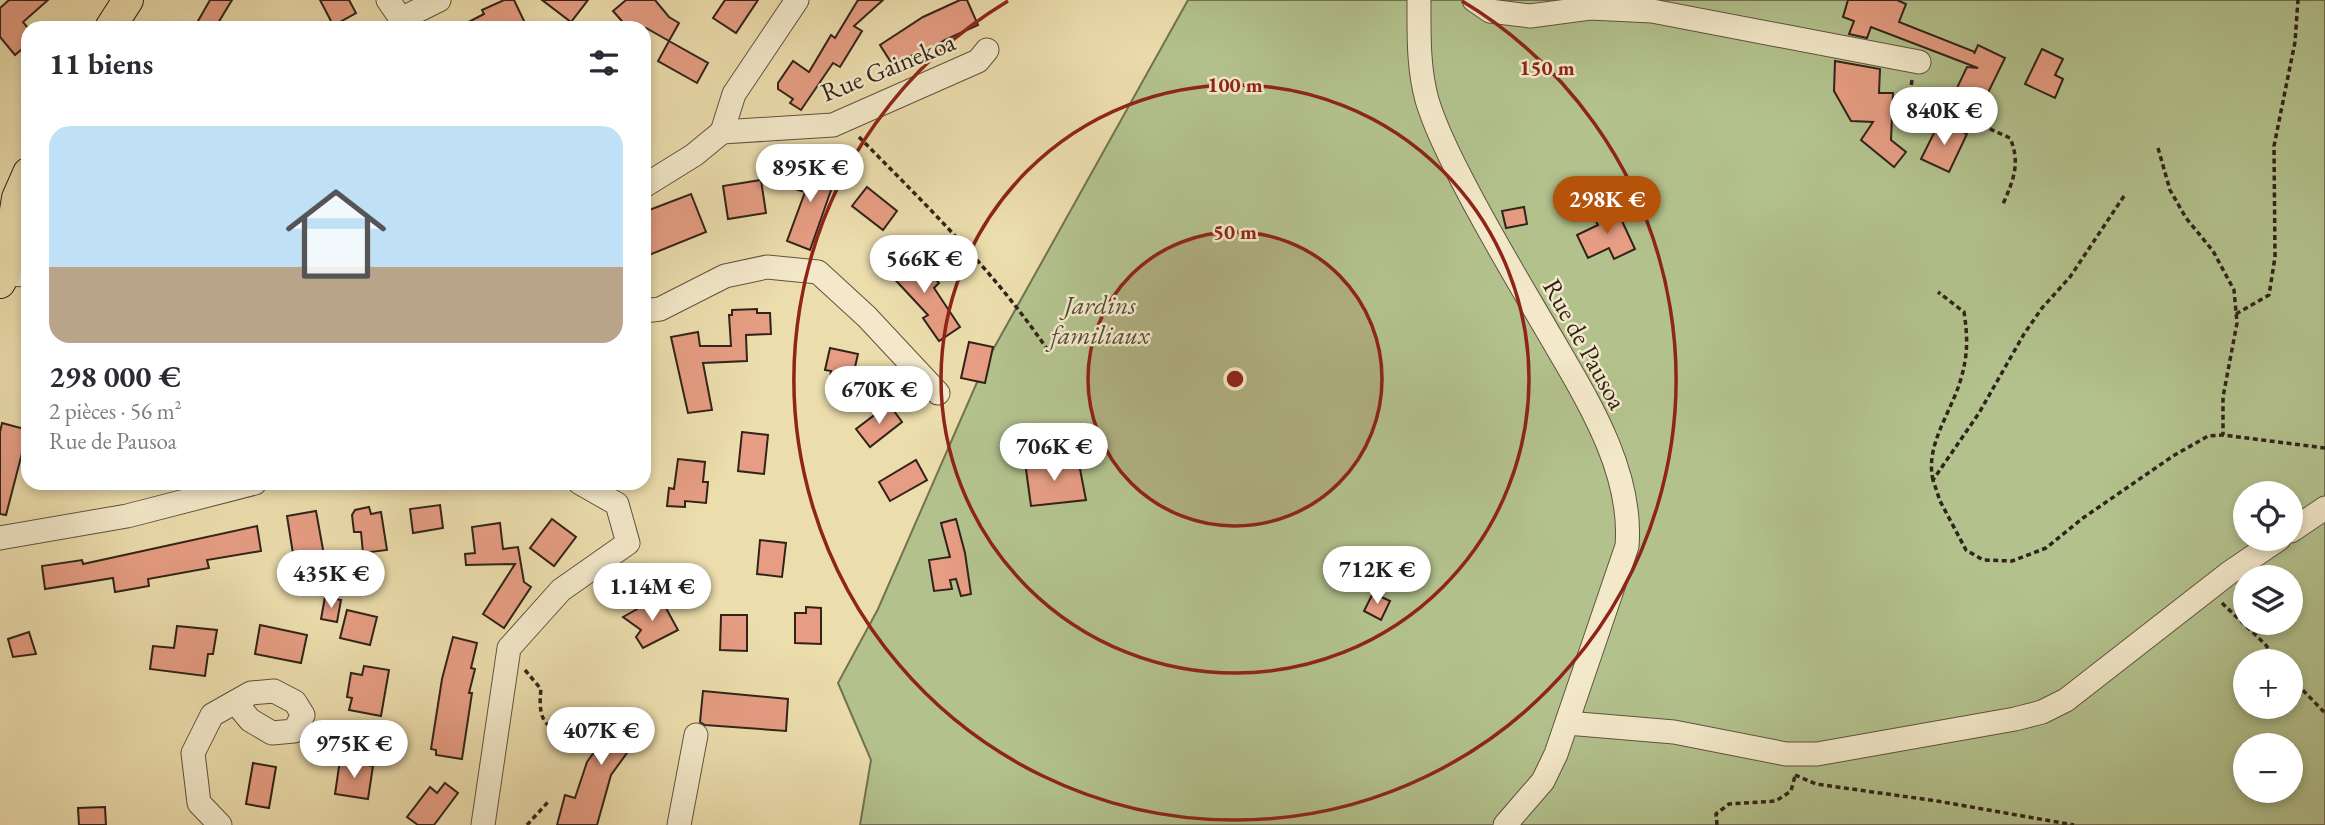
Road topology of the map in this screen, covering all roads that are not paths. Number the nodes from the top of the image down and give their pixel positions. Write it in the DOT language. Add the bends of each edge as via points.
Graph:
graph roads {
  1 [pos="128,0"];
  2 [pos="388,0"];
  3 [pos="439,0"];
  4 [pos="797,0"];
  5 [pos="1419,0"];
  6 [pos="1474,0"];
  7 [pos="114,21"];
  8 [pos="398,21"];
  9 [pos="404,21"];
  10 [pos="987,50"];
  11 [pos="1919,62"];
  12 [pos="722,132"];
  13 [pos="651,182"];
  14 [pos="21,189"];
  15 [pos="11,277"];
  16 [pos="651,310"];
  17 [pos="938,393"];
  18 [pos="228,490"];
  19 [pos="592,490"];
  20 [pos="2325,508"];
  21 [pos="2303,523"];
  22 [pos="0,538"];
  23 [pos="2262,551"];
  24 [pos="236,703"];
  25 [pos="1567,723"];
  26 [pos="696,735"];
  27 [pos="220,825"];
  28 [pos="483,825"];
  29 [pos="679,825"];
  30 [pos="1506,825"];
  1 -- 7 [label="main road"];
  2 -- 8 [label="street"];
  3 -- 9 [label="street"];
  4 -- 12 [label="street" via="734,94"];
  5 -- 25 [label="street, Rue de Pausoa" via="1419,62 1442,139 1483,222 1579,386 1626,497 1627,546"];
  6 -- 11 [label="street" via="1490,11 1531,16 1590,8 1652,11"];
  10 -- 12 [label="street, Rue Gainekoa" via="978,61 833,125"];
  12 -- 13 [label="street"];
  14 -- 15 [label="main road"];
  16 -- 17 [label="street" via="725,276 767,267 818,272"];
  18 -- 22 [label="street" via="127,516"];
  19 -- 28 [label="street" via="617,505 628,543 561,590 509,648"];
  20 -- 21 [label="street"];
  23 -- 25 [label="street" via="2066,700 2015,719 1817,754 1786,754 1674,732"];
  24 -- 27 [label="street" via="212,715 193,752 199,803"];
  25 -- 30 [label="street, Rue de Pausoa" via="1543,781"];
  26 -- 29 [label="street"];
}
